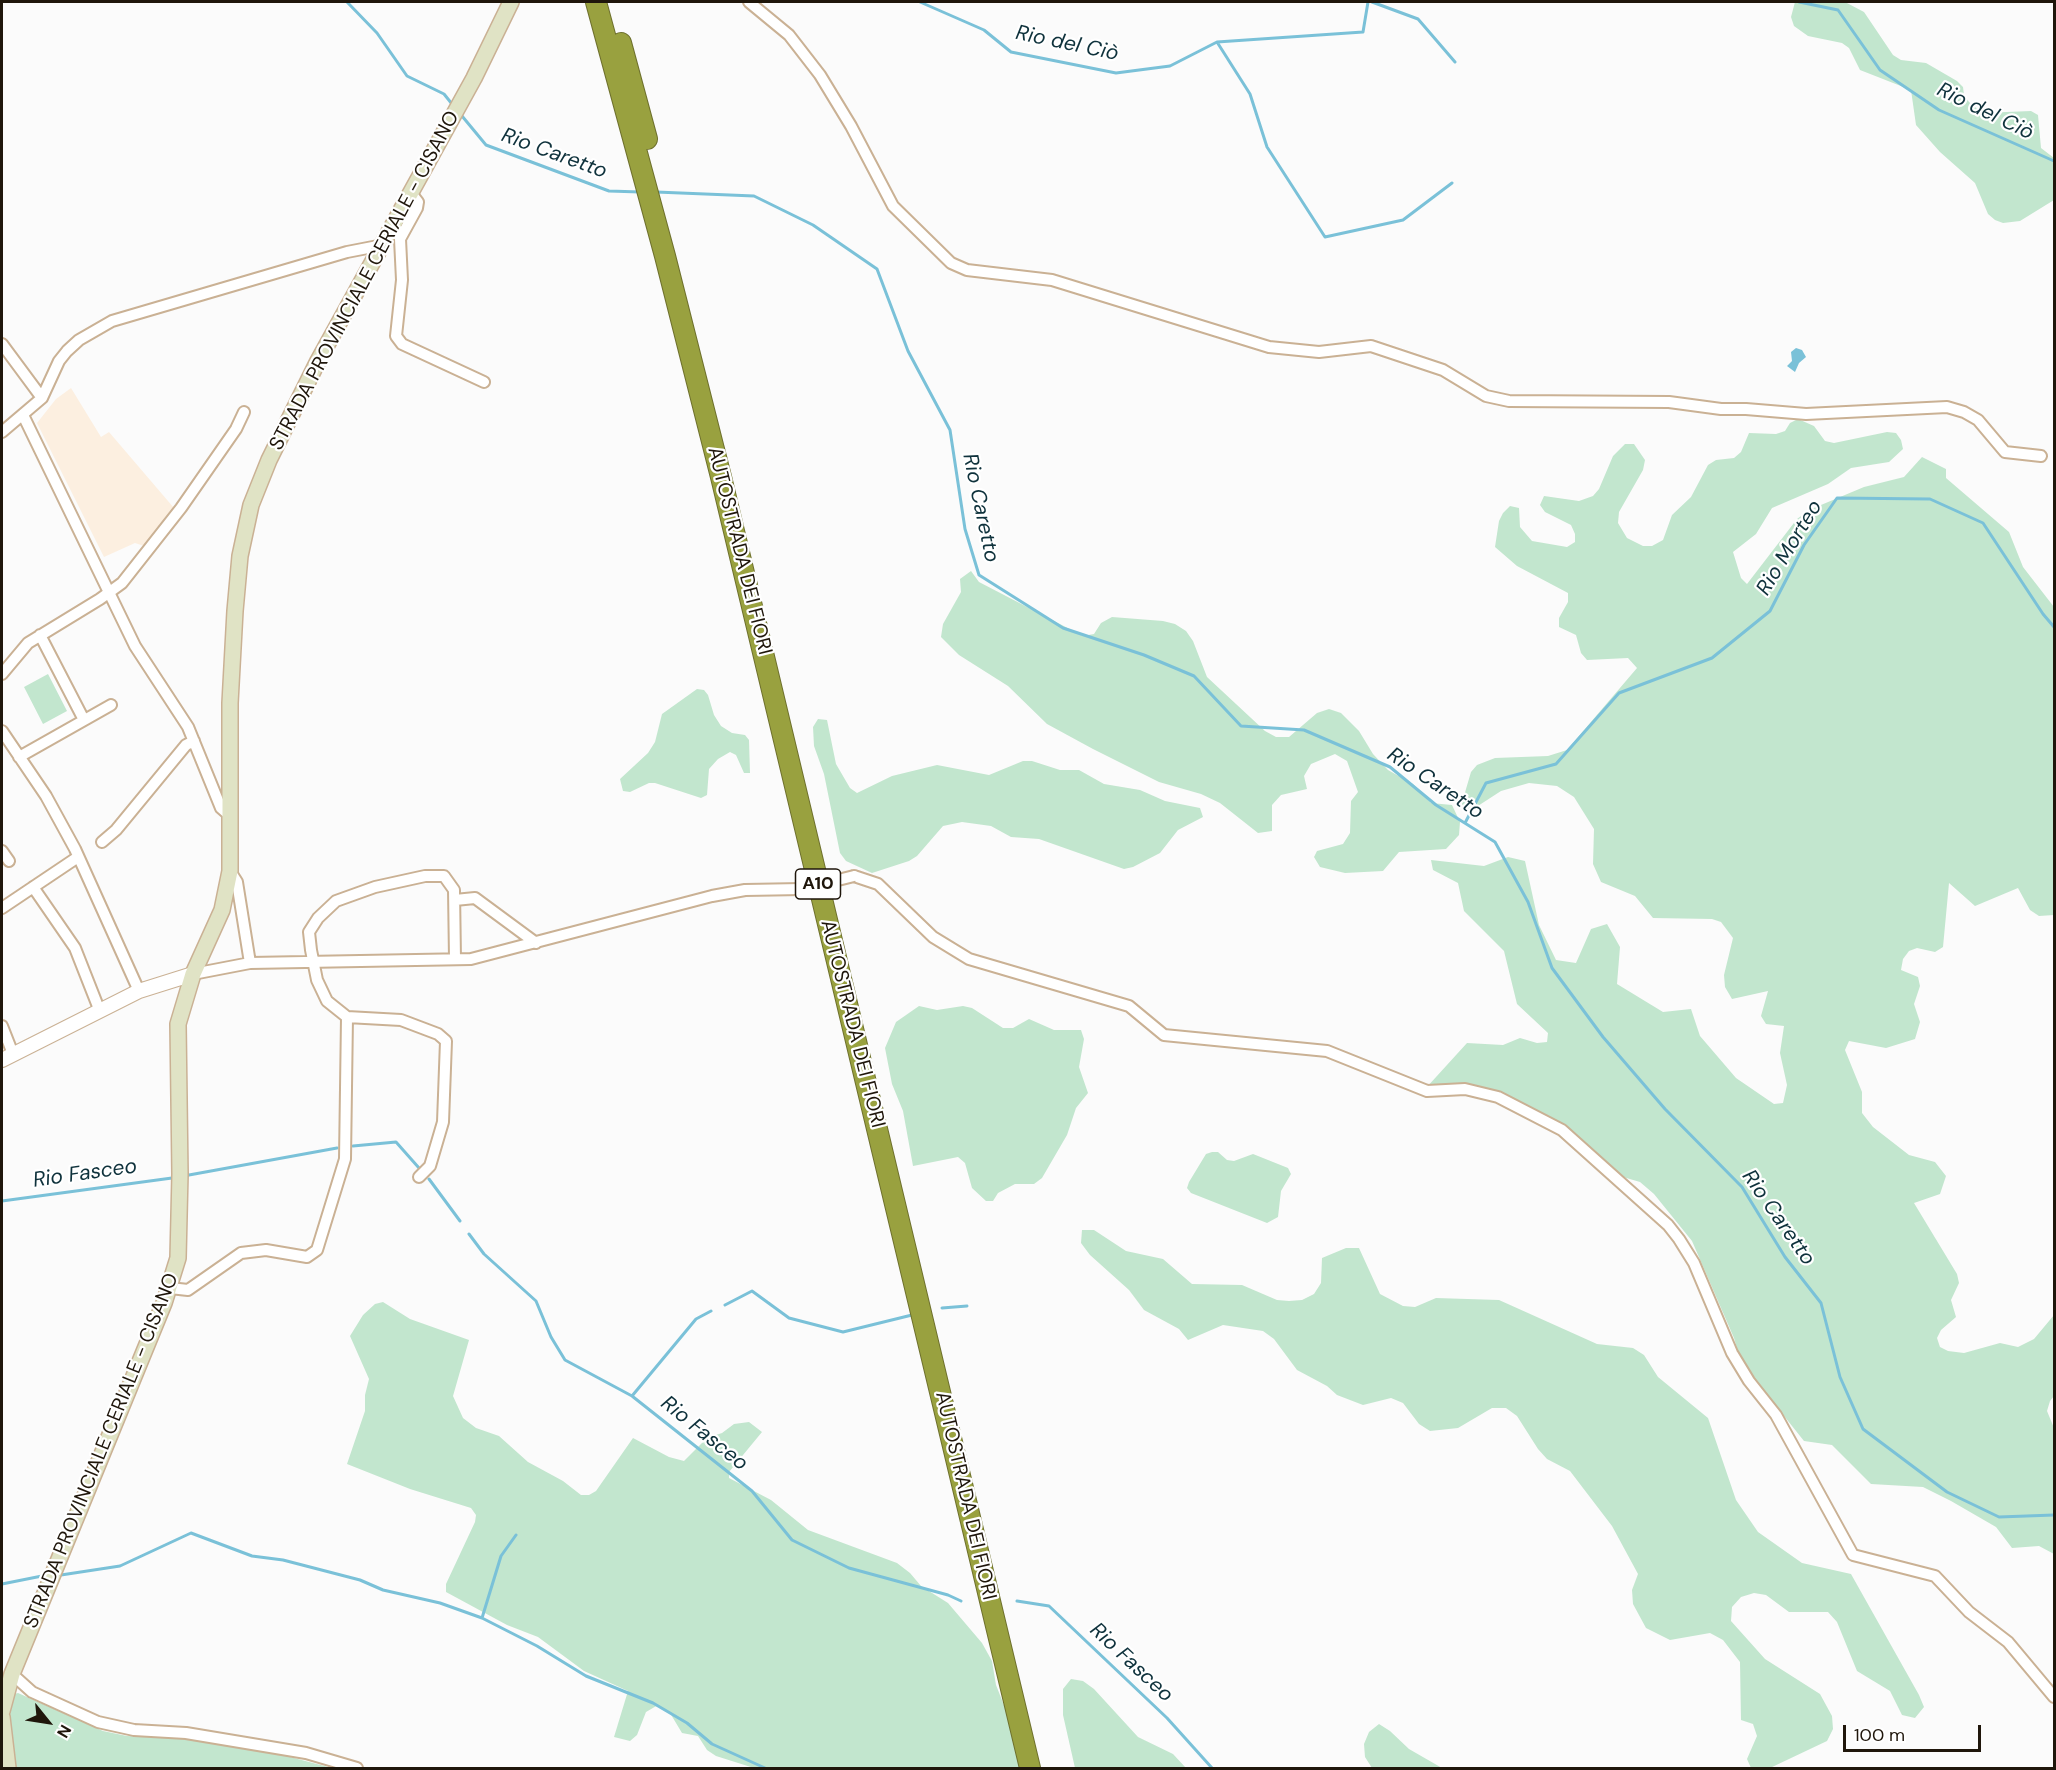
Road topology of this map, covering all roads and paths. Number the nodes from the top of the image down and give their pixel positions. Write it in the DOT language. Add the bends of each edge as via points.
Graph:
graph roads {
  1 [pos="511,2"];
  2 [pos="596,2"];
  3 [pos="609,2"];
  4 [pos="749,2"];
  5 [pos="411,193"];
  6 [pos="383,245"];
  7 [pos="2,344"];
  8 [pos="484,382"];
  9 [pos="42,398"];
  10 [pos="244,412"];
  11 [pos="23,416"];
  12 [pos="2,432"];
  13 [pos="2041,456"];
  14 [pos="110,592"];
  15 [pos="40,635"];
  16 [pos="2,674"];
  17 [pos="111,705"];
  18 [pos="84,720"];
  19 [pos="2,731"];
  20 [pos="194,741"];
  21 [pos="19,757"];
  22 [pos="229,815"];
  23 [pos="102,842"];
  24 [pos="2,851"];
  25 [pos="78,857"];
  26 [pos="9,861"];
  27 [pos="230,871"];
  28 [pos="33,887"];
  29 [pos="455,900"];
  30 [pos="2,908"];
  31 [pos="536,943"];
  32 [pos="454,959"];
  33 [pos="314,962"];
  34 [pos="250,963"];
  35 [pos="193,974"];
  36 [pos="139,991"];
  37 [pos="99,1010"];
  38 [pos="347,1017"];
  39 [pos="2,1026"];
  40 [pos="7,1057"];
  41 [pos="419,1177"];
  42 [pos="170,1288"];
  43 [pos="12,1674"];
  44 [pos="2055,1697"];
  45 [pos="2,1711"];
  46 [pos="2,1718"];
  47 [pos="5,1765"];
  48 [pos="357,1768"];
  49 [pos="1030,1768"];
  50 [pos="1043,1768"];
  1 -- 5 [label="main road, STRADA PROVINCIALE CERIALE - CISANO"];
  2 -- 49 [label="highway, AUTOSTRADA DEI FIORI / A10" via="721,477"];
  3 -- 50 [label="highway, AUTOSTRADA DEI FIORI / A10" via="734,478"];
  4 -- 13 [label="street" via="789,35 820,75 893,206 951,263 967,270 1052,280 1269,347 1318,352 1371,346 1443,370 1486,396 1509,401 1669,402 1806,414 1947,407 1978,420 2005,452"];
  5 -- 6 [label="main road, STRADA PROVINCIALE CERIALE - CISANO"];
  5 -- 8 [label="street" via="418,202 400,239 402,280 396,336 402,344"];
  6 -- 9 [label="street" via="112,321 67,351"];
  6 -- 22 [label="main road, STRADA PROVINCIALE CERIALE - CISANO" via="293,410 251,505 240,556 235,611"];
  7 -- 9 [label="street"];
  9 -- 11 [label="street"];
  10 -- 14 [label="street" via="181,508 141,561"];
  11 -- 12 [label="street"];
  11 -- 14 [label="street"];
  14 -- 15 [label="street"];
  14 -- 20 [label="street" via="142,661"];
  15 -- 16 [label="street" via="28,643"];
  15 -- 18 [label="street"];
  17 -- 18 [label="street"];
  18 -- 21 [label="street"];
  19 -- 21 [label="street"];
  20 -- 22 [label="street" via="221,807"];
  20 -- 23 [label="street" via="186,745"];
  21 -- 25 [label="street" via="52,806"];
  22 -- 27 [label="main road, STRADA PROVINCIALE CERIALE - CISANO"];
  24 -- 26 [label="street"];
  25 -- 28 [label="street"];
  25 -- 36 [label="street"];
  27 -- 34 [label="street" via="237,882"];
  27 -- 35 [label="main road, STRADA PROVINCIALE CERIALE - CISANO" via="222,910"];
  28 -- 30 [label="street"];
  28 -- 37 [label="street" via="75,948"];
  29 -- 31 [label="street" via="475,898"];
  29 -- 32 [label="street"];
  29 -- 33 [label="street" via="454,890 444,876 425,876 375,887 336,902 309,932"];
  31 -- 32 [label="street" via="486,957"];
  31 -- 44 [label="street, bridge" via="712,896 745,890 802,889 854,876 878,884 933,937 969,959 1129,1006 1164,1035 1328,1051 1427,1091 1465,1089 1498,1097 1562,1130 1679,1239 1694,1263 1732,1353 1776,1414 1854,1555 1935,1576 1969,1612 2008,1642"];
  32 -- 33 [label="street"];
  33 -- 34 [label="street"];
  33 -- 38 [label="street" via="327,1001"];
  34 -- 35 [label="street"];
  35 -- 36 [label="street"];
  35 -- 42 [label="main road, STRADA PROVINCIALE CERIALE - CISANO" via="178,1024 180,1224 178,1258"];
  36 -- 37 [label="street"];
  37 -- 40 [label="street"];
  38 -- 41 [label="street" via="401,1020 446,1041 443,1122 430,1166"];
  38 -- 42 [label="street" via="345,1159 317,1250 307,1257 266,1250 242,1253 188,1290"];
  39 -- 40 [label="street"];
  42 -- 43 [label="main road, STRADA PROVINCIALE CERIALE - CISANO"];
  43 -- 45 [label="main road, STRADA PROVINCIALE CERIALE - CISANO"];
  43 -- 48 [label="street" via="32,1692 98,1722 306,1753"];
  46 -- 47 [label="main road"];
}
